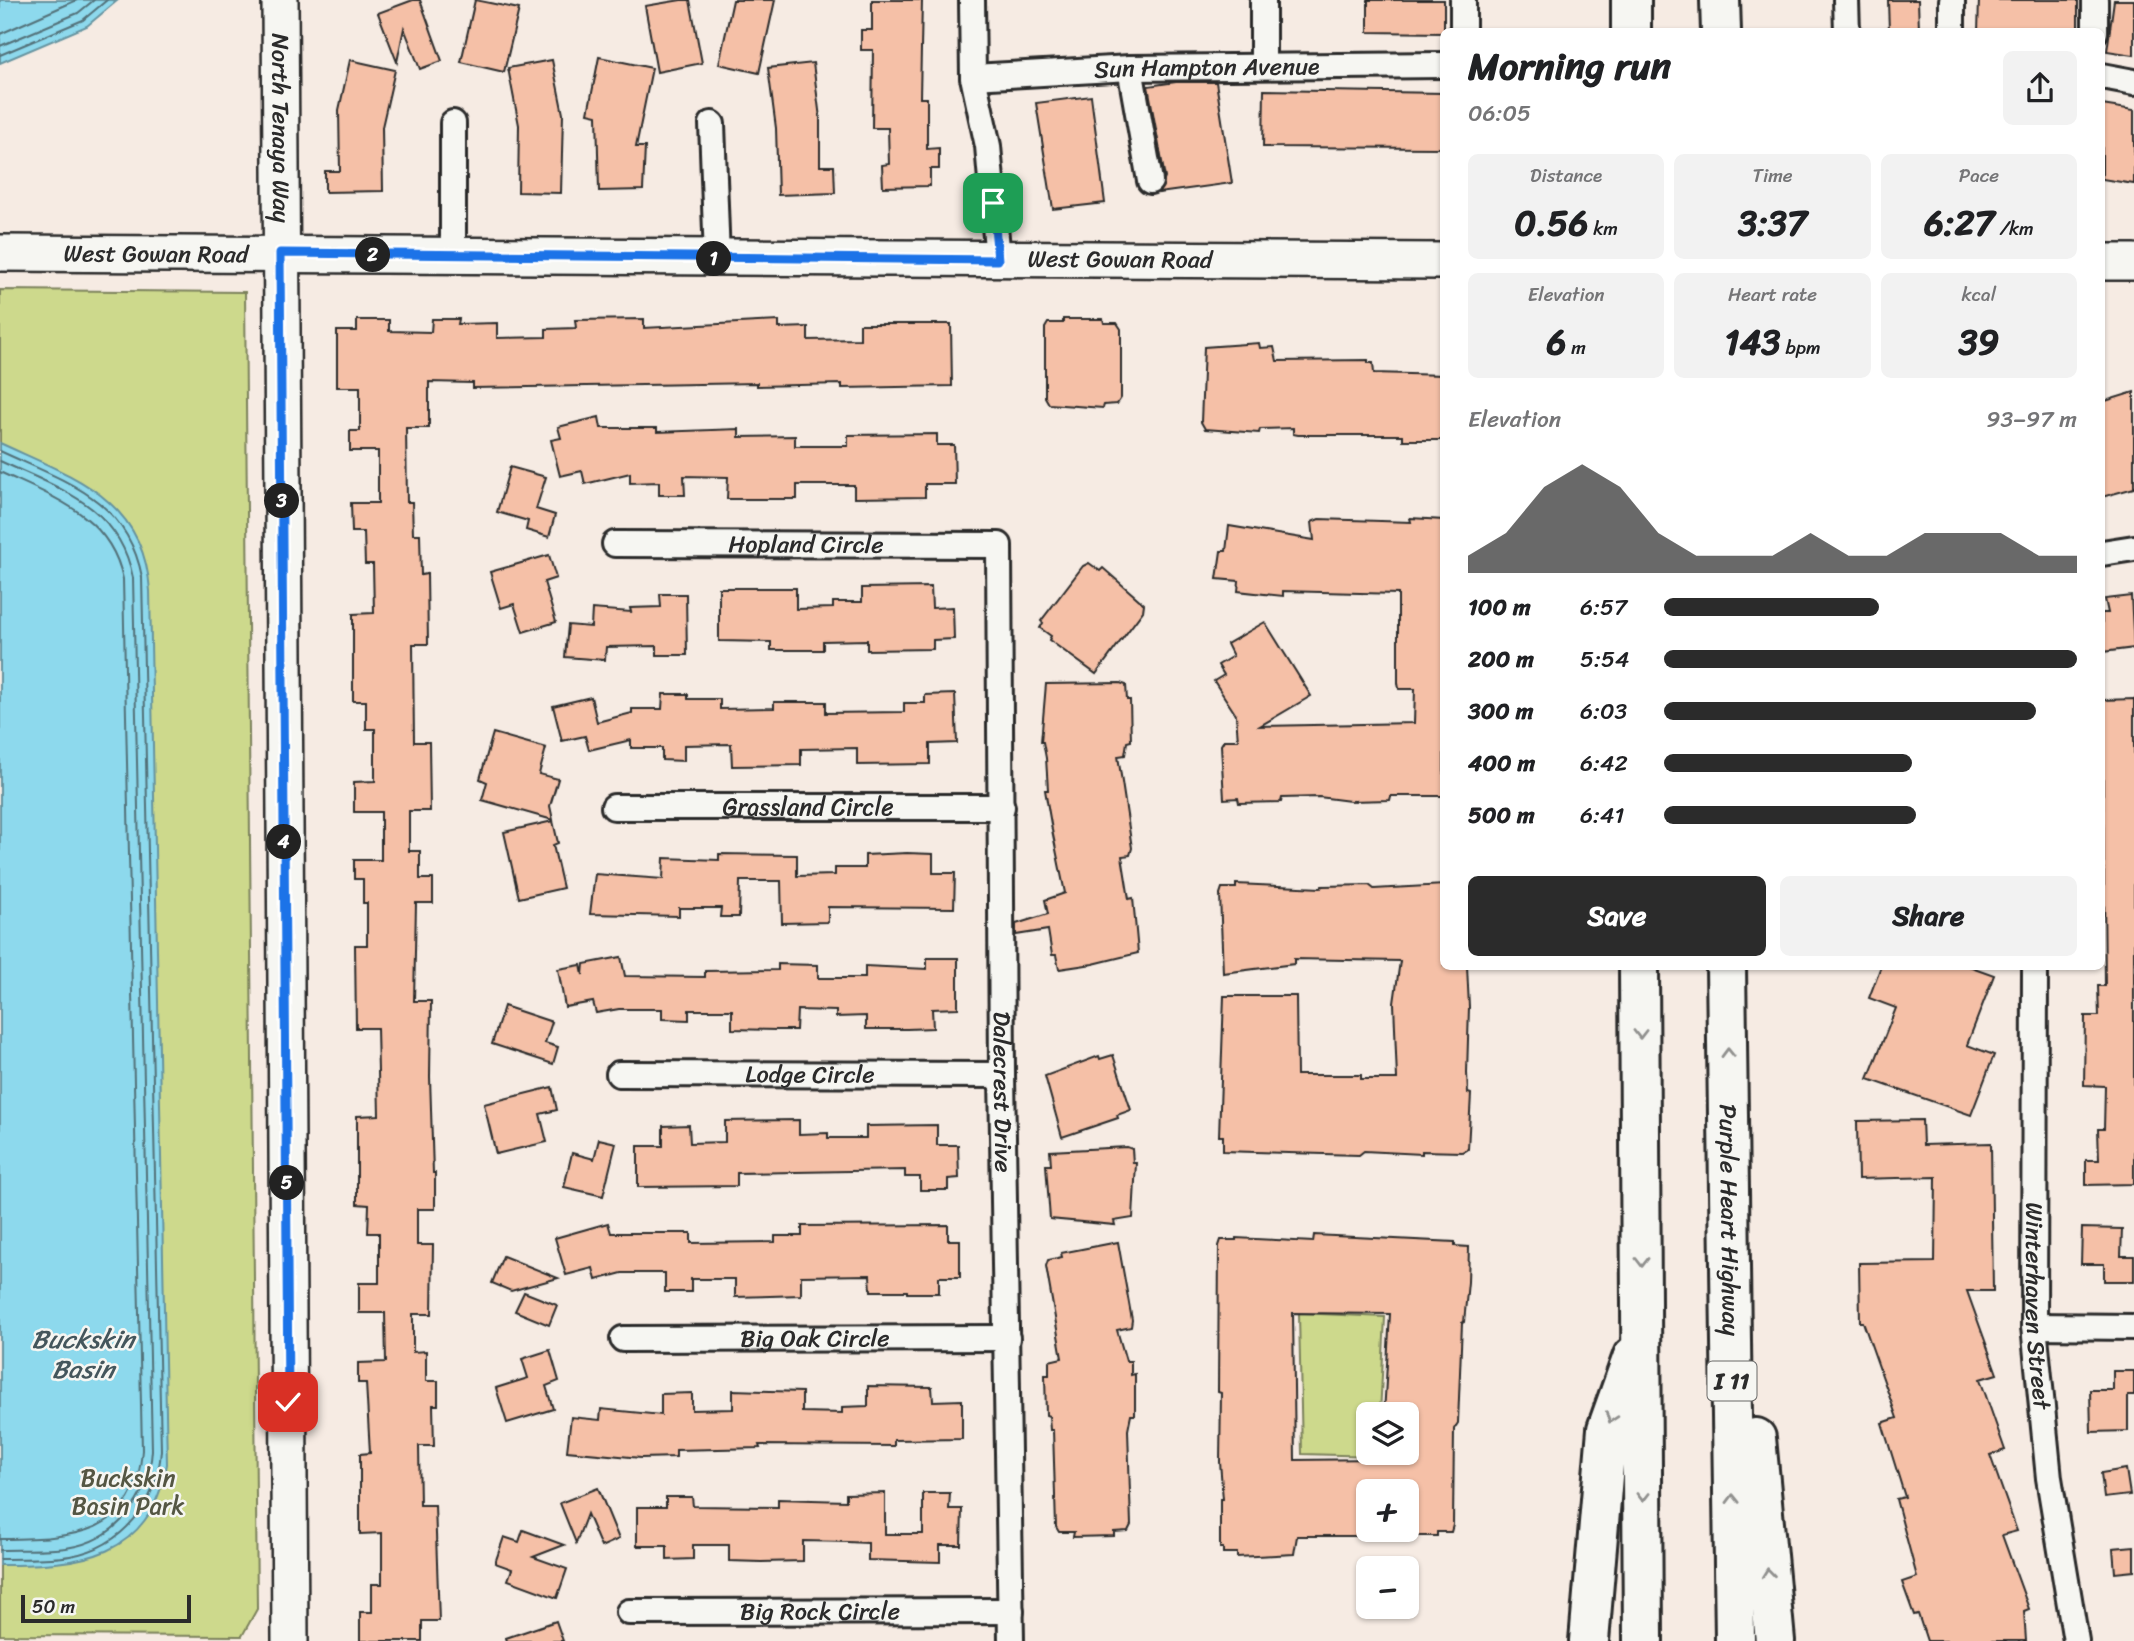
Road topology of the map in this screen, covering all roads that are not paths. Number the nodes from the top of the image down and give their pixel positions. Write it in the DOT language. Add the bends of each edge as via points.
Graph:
graph roads {
  1 [pos="280,0"];
  2 [pos="972,0"];
  3 [pos="1263,0"];
  4 [pos="1463,0"];
  5 [pos="1632,0"];
  6 [pos="1720,0"];
  7 [pos="1846,0"];
  8 [pos="1952,0"];
  9 [pos="2095,0"];
  10 [pos="1463,28"];
  11 [pos="1632,28"];
  12 [pos="1721,28"];
  13 [pos="1847,28"];
  14 [pos="1952,28"];
  15 [pos="2095,28"];
  16 [pos="1263,64"];
  17 [pos="1440,65"];
  18 [pos="1130,68"];
  19 [pos="972,77"];
  20 [pos="2105,77"];
  21 [pos="2134,82"];
  22 [pos="453,123"];
  23 [pos="712,124"];
  24 [pos="1150,181"];
  25 [pos="0,253"];
  26 [pos="280,253"];
  27 [pos="453,257"];
  28 [pos="717,259"];
  29 [pos="998,260"];
  30 [pos="1440,261"];
  31 [pos="2105,262"];
  32 [pos="2134,262"];
  33 [pos="615,544"];
  34 [pos="999,545"];
  35 [pos="2134,548"];
  36 [pos="2105,553"];
  37 [pos="614,807"];
  38 [pos="1002,807"];
  39 [pos="1639,970"];
  40 [pos="1726,970"];
  41 [pos="2035,970"];
  42 [pos="620,1074"];
  43 [pos="1002,1074"];
  44 [pos="1729,1121"];
  45 [pos="2034,1326"];
  46 [pos="2134,1327"];
  47 [pos="1642,1331"];
  48 [pos="1007,1338"];
  49 [pos="623,1339"];
  50 [pos="1010,1611"];
  51 [pos="629,1612"];
  52 [pos="290,1641"];
  53 [pos="1011,1641"];
  54 [pos="1589,1641"];
  55 [pos="1643,1641"];
  56 [pos="1735,1641"];
  57 [pos="1775,1641"];
  58 [pos="2076,1641"];
  1 -- 26 [label="main road, North Tenaya Way"];
  2 -- 19 [label="street"];
  3 -- 16 [label="street"];
  4 -- 10 [label="street"];
  5 -- 11 [label="highway"];
  6 -- 12 [label="highway"];
  7 -- 13 [label="street"];
  8 -- 14 [label="street"];
  9 -- 15 [label="street"];
  16 -- 17 [label="street, Sun Hampton Avenue"];
  16 -- 18 [label="street, Sun Hampton Avenue"];
  18 -- 19 [label="street, Sun Hampton Avenue"];
  18 -- 24 [label="street"];
  19 -- 29 [label="street" via="988,146"];
  20 -- 21 [label="street"];
  22 -- 27 [label="street"];
  23 -- 28 [label="street"];
  25 -- 26 [label="main road, West Gowan Road"];
  26 -- 27 [label="main road, West Gowan Road"];
  26 -- 52 [label="main road, North Tenaya Way"];
  27 -- 28 [label="main road, West Gowan Road"];
  28 -- 29 [label="main road, West Gowan Road"];
  29 -- 30 [label="main road, West Gowan Road"];
  31 -- 32 [label="main road"];
  33 -- 34 [label="street, Hopland Circle"];
  34 -- 38 [label="street, Dalecrest Drive"];
  35 -- 36 [label="street"];
  37 -- 38 [label="street, Grassland Circle"];
  38 -- 43 [label="street, Dalecrest Drive"];
  39 -- 47 [label="highway, one-way"];
  44 -- 40 [label="highway, Purple Heart Highway / I 11, one-way"];
  41 -- 45 [label="street, Winterhaven Street"];
  42 -- 43 [label="street, Lodge Circle"];
  43 -- 48 [label="street, Dalecrest Drive"];
  56 -- 44 [label="highway, Purple Heart Highway / I 11, one-way"];
  57 -- 44 [label="highway, one-way"];
  45 -- 46 [label="street"];
  45 -- 58 [label="street, Winterhaven Street" via="2049,1478"];
  47 -- 54 [label="highway, one-way" via="1607,1429"];
  47 -- 55 [label="highway, one-way"];
  48 -- 49 [label="street, Big Oak Circle"];
  48 -- 50 [label="street, Dalecrest Drive"];
  50 -- 51 [label="street, Big Rock Circle"];
  50 -- 53 [label="street, Dalecrest Drive"];
}
